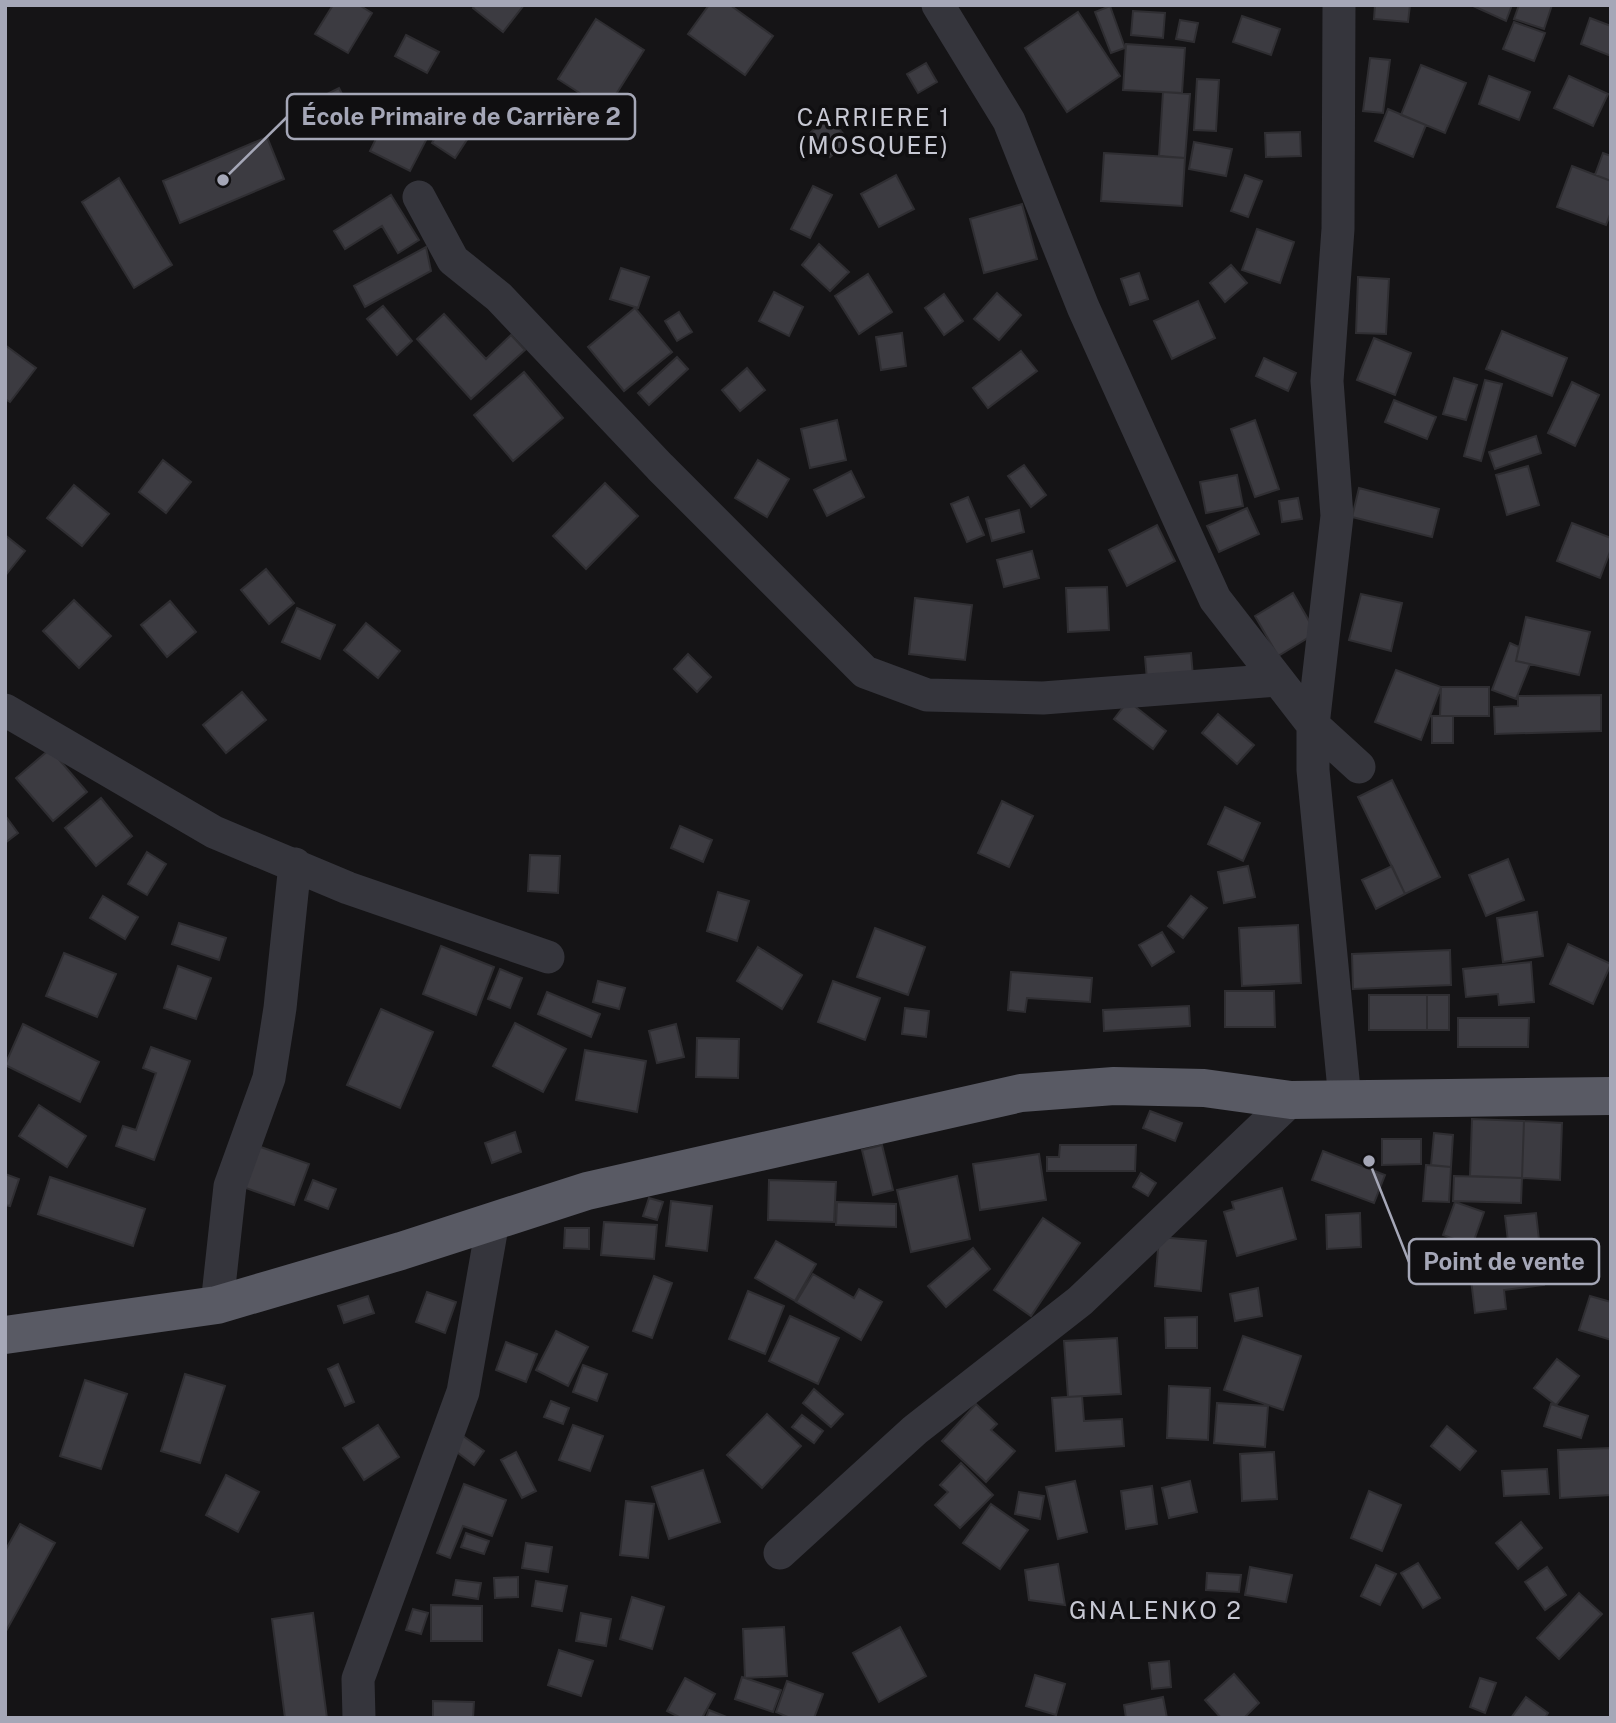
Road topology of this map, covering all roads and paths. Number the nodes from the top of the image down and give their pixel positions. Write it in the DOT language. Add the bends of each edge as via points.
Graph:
graph roads {
  1 [pos="938,5"];
  2 [pos="1339,5"];
  3 [pos="419,197"];
  4 [pos="1278,680"];
  5 [pos="5,710"];
  6 [pos="1313,725"];
  7 [pos="1359,767"];
  8 [pos="295,864"];
  9 [pos="548,957"];
  10 [pos="1611,1096"];
  11 [pos="1291,1100"];
  12 [pos="1345,1100"];
  13 [pos="493,1221"];
  14 [pos="217,1304"];
  15 [pos="5,1335"];
  16 [pos="780,1553"];
  17 [pos="359,1718"];
  1 -- 4 [label="street" via="1009,121 1083,307 1215,599"];
  2 -- 6 [label="street" via="1338,229 1327,381 1337,516"];
  3 -- 4 [label="street" via="453,260 499,297 660,467 865,672 927,695 1043,698"];
  4 -- 6 [label="street"];
  5 -- 8 [label="street" via="214,832"];
  6 -- 7 [label="street"];
  6 -- 12 [label="street" via="1313,770"];
  8 -- 9 [label="street" via="348,888"];
  8 -- 14 [label="street" via="270,1078 230,1186"];
  10 -- 12 [label="highway"];
  11 -- 12 [label="highway"];
  11 -- 13 [label="highway" via="1204,1088 1114,1086 1021,1093 587,1191"];
  11 -- 16 [label="street" via="1080,1301 915,1430"];
  13 -- 14 [label="highway"];
  13 -- 17 [label="street" via="463,1392 358,1679"];
  14 -- 15 [label="highway"];
}
